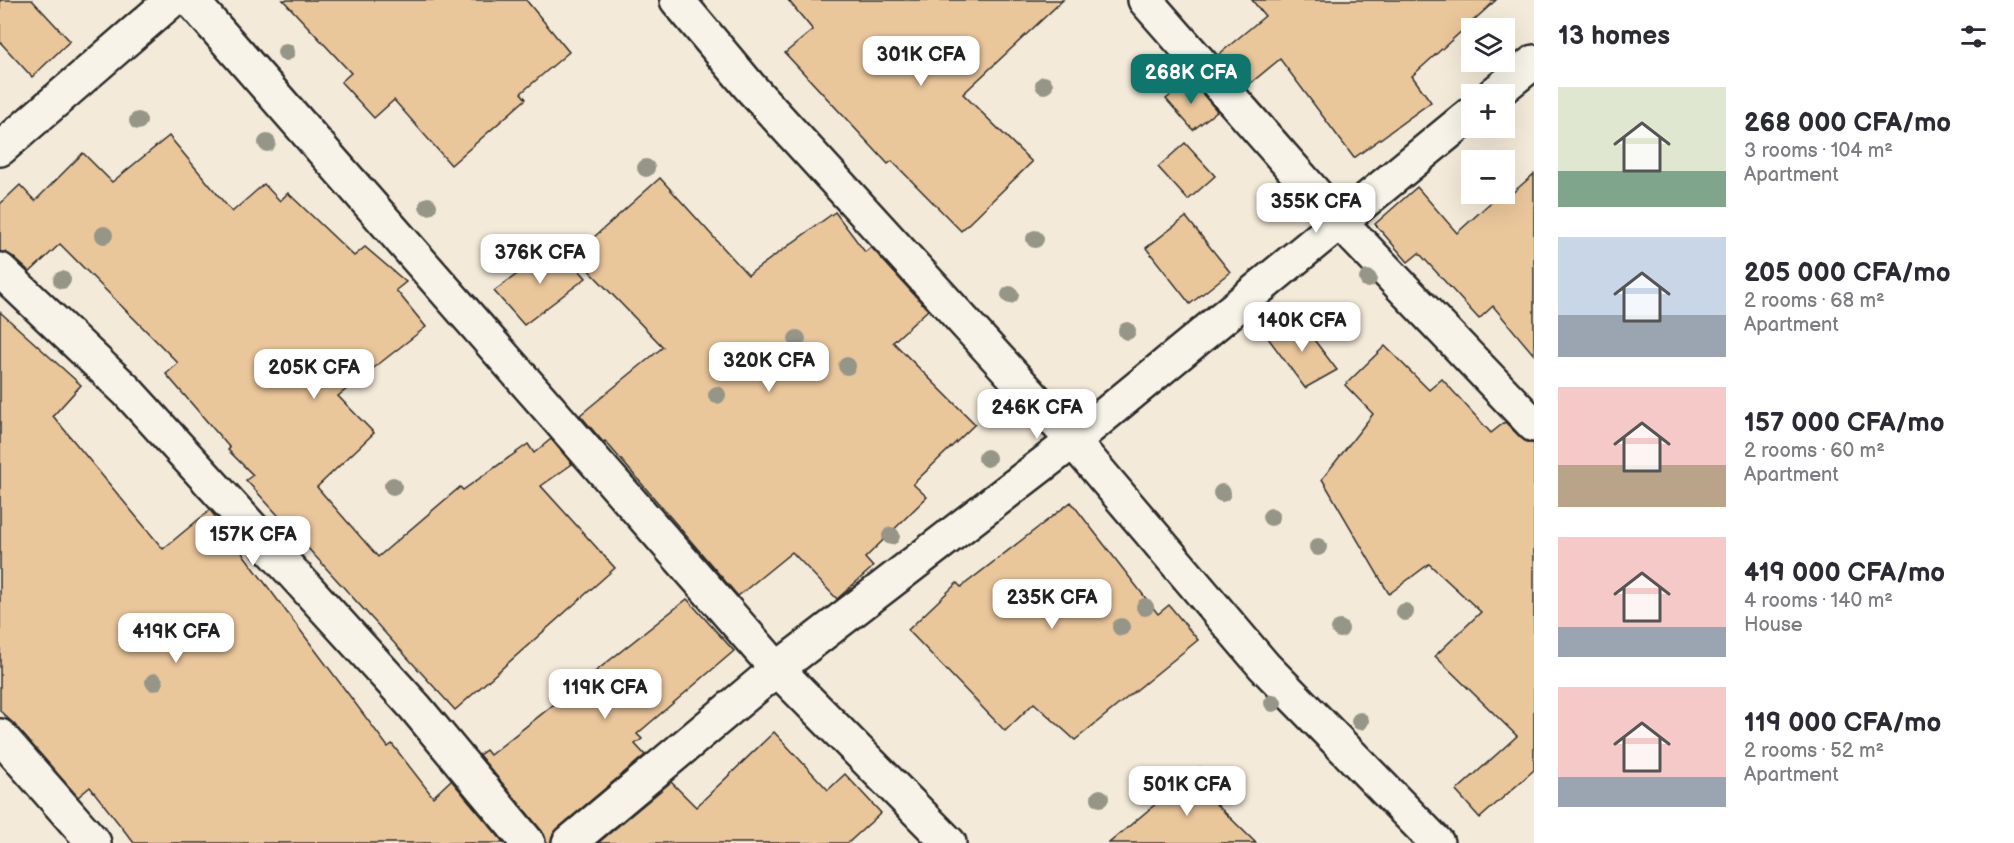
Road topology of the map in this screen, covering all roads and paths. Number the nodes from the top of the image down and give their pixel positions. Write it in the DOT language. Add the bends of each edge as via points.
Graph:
graph roads {
  1 [pos="172,0"];
  2 [pos="191,0"];
  3 [pos="677,0"];
  4 [pos="1145,0"];
  5 [pos="1534,62"];
  6 [pos="1506,84"];
  7 [pos="1461,122"];
  8 [pos="0,148"];
  9 [pos="1339,221"];
  10 [pos="0,270"];
  11 [pos="1534,425"];
  12 [pos="1073,441"];
  13 [pos="777,669"];
  14 [pos="0,736"];
  15 [pos="94,843"];
  16 [pos="528,843"];
  17 [pos="569,843"];
  18 [pos="949,843"];
  19 [pos="1437,843"];
  1 -- 8 [label="street"];
  2 -- 13 [label="street"];
  3 -- 12 [label="street" via="749,86"];
  4 -- 9 [label="street"];
  5 -- 6 [label="street"];
  7 -- 9 [label="street"];
  9 -- 11 [label="street"];
  9 -- 12 [label="street"];
  10 -- 16 [label="street" via="127,391 415,707"];
  12 -- 13 [label="street"];
  12 -- 19 [label="street" via="1264,666"];
  13 -- 17 [label="street"];
  13 -- 18 [label="street"];
  14 -- 15 [label="street"];
}
